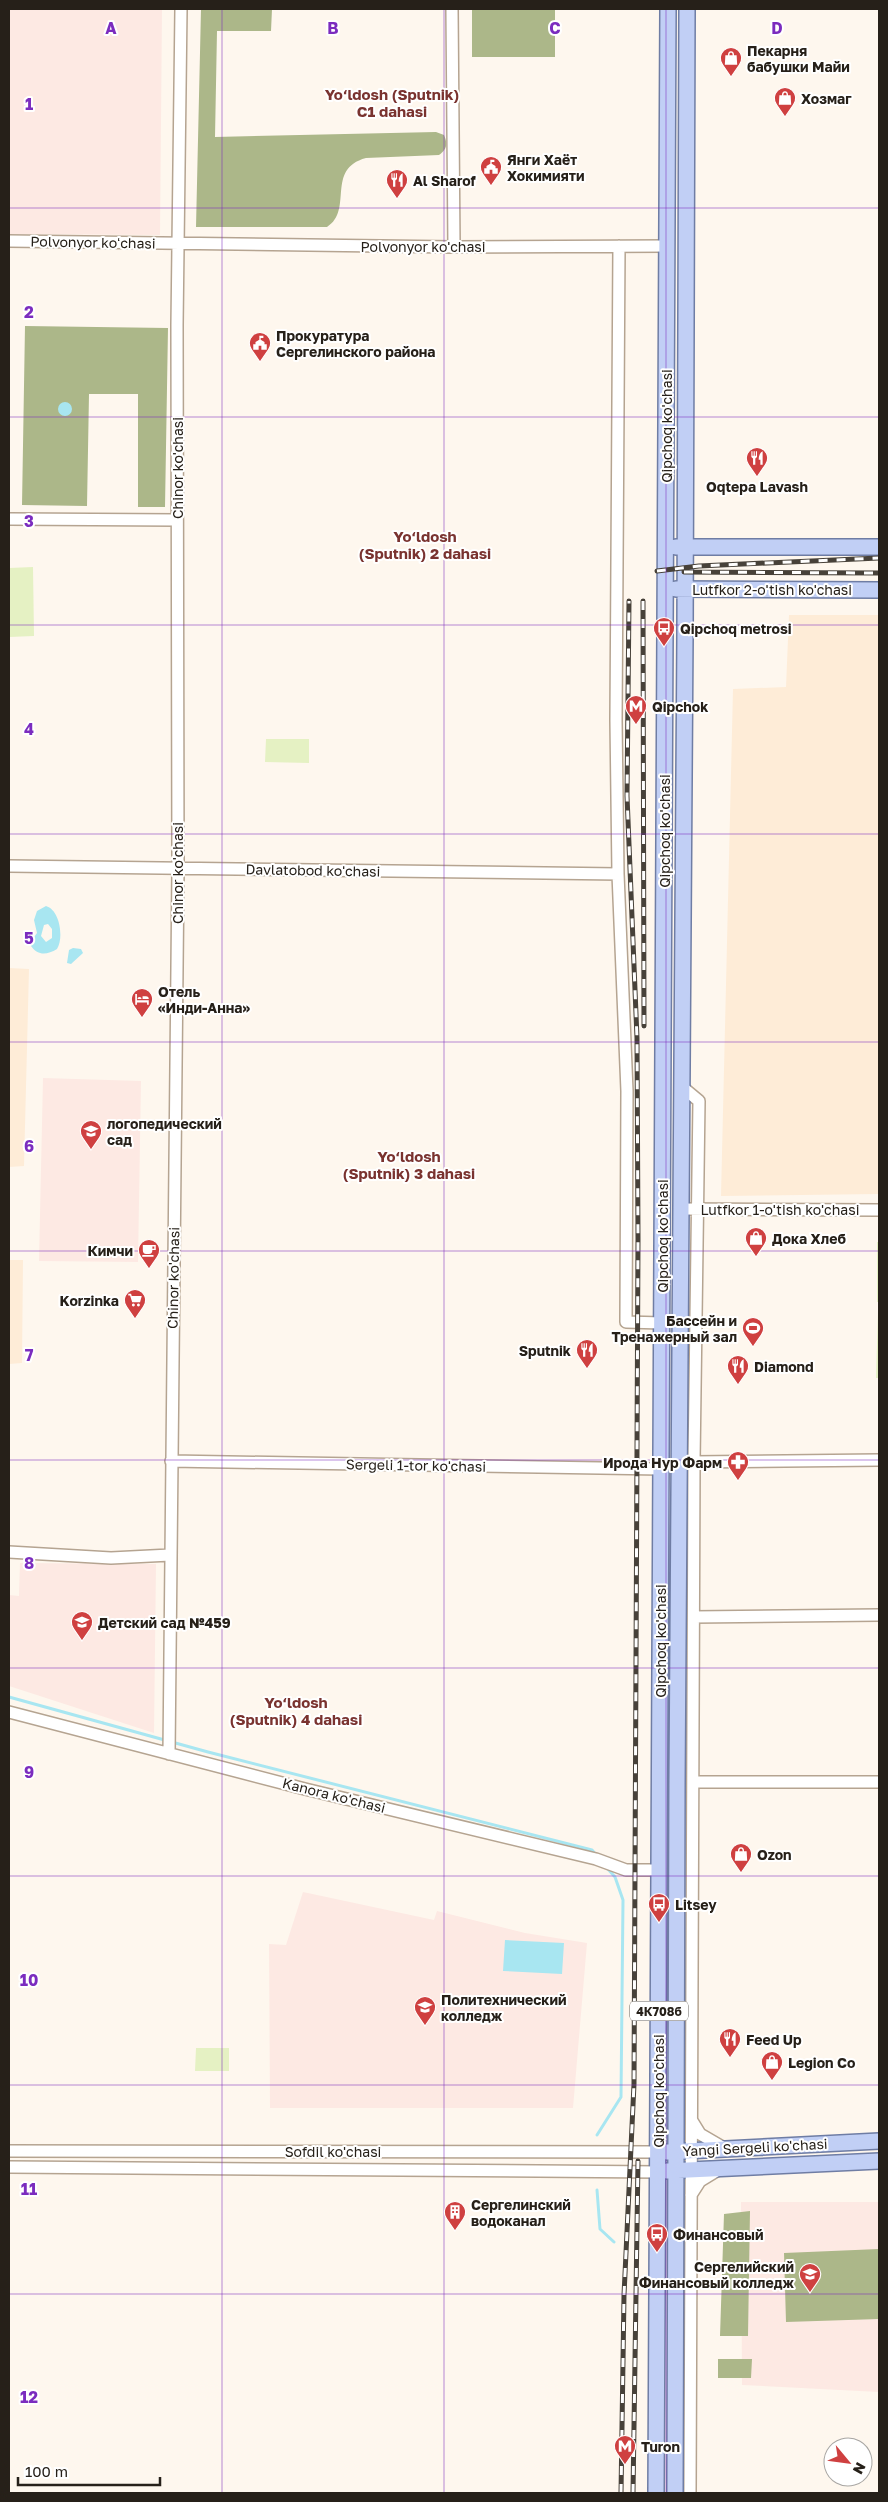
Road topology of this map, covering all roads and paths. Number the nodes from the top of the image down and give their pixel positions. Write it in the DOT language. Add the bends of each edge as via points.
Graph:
graph roads {
  1 [pos="181,9"];
  2 [pos="452,9"];
  3 [pos="668,9"];
  4 [pos="687,9"];
  5 [pos="9,241"];
  6 [pos="178,243"];
  7 [pos="619,246"];
  8 [pos="667,246"];
  9 [pos="454,247"];
  10 [pos="667,270"];
  11 [pos="685,270"];
  12 [pos="9,519"];
  13 [pos="177,520"];
  14 [pos="684,546"];
  15 [pos="666,547"];
  16 [pos="879,547"];
  17 [pos="666,589"];
  18 [pos="684,589"];
  19 [pos="879,590"];
  20 [pos="683,782"];
  21 [pos="664,783"];
  22 [pos="9,866"];
  23 [pos="178,868"];
  24 [pos="618,874"];
  25 [pos="663,1086"];
  26 [pos="681,1086"];
  27 [pos="681,1209"];
  28 [pos="698,1209"];
  29 [pos="879,1210"];
  30 [pos="662,1323"];
  31 [pos="662,1360"];
  32 [pos="680,1360"];
  33 [pos="879,1460"];
  34 [pos="171,1461"];
  35 [pos="694,1462"];
  36 [pos="661,1469"];
  37 [pos="9,1552"];
  38 [pos="170,1555"];
  39 [pos="879,1615"];
  40 [pos="694,1618"];
  41 [pos="9,1712"];
  42 [pos="169,1745"];
  43 [pos="693,1782"];
  44 [pos="879,1782"];
  45 [pos="659,1870"];
  46 [pos="678,1911"];
  47 [pos="659,1912"];
  48 [pos="692,2119"];
  49 [pos="879,2141"];
  50 [pos="725,2149"];
  51 [pos="9,2151"];
  52 [pos="293,2151"];
  53 [pos="684,2151"];
  54 [pos="610,2152"];
  55 [pos="658,2152"];
  56 [pos="879,2161"];
  57 [pos="9,2167"];
  58 [pos="725,2168"];
  59 [pos="294,2169"];
  60 [pos="684,2170"];
  61 [pos="611,2171"];
  62 [pos="658,2172"];
  63 [pos="691,2195"];
  64 [pos="676,2399"];
  65 [pos="656,2400"];
  66 [pos="656,2493"];
  67 [pos="675,2493"];
  68 [pos="690,2493"];
  1 -- 6 [label="street, Chinor ko'chasi"];
  2 -- 9 [label="street"];
  3 -- 8 [label="main road, Qipchoq ko'chasi"];
  4 -- 11 [label="main road, Qipchoq ko'chasi"];
  5 -- 6 [label="street, Polvonyor koʻchasi"];
  6 -- 9 [label="street, Polvonyor ko'chasi"];
  6 -- 13 [label="street, Chinor ko'chasi"];
  7 -- 8 [label="street, Polvonyor ko'chasi"];
  7 -- 9 [label="street, Polvonyor ko'chasi"];
  7 -- 24 [label="street"];
  8 -- 10 [label="main road, Qipchoq ko'chasi"];
  10 -- 11 [label="main road"];
  10 -- 15 [label="main road, Qipchoq ko'chasi"];
  11 -- 14 [label="main road, Qipchoq ko'chasi"];
  12 -- 13 [label="street"];
  13 -- 23 [label="street, Chinor ko'chasi"];
  14 -- 15 [label="main road"];
  14 -- 16 [label="main road"];
  14 -- 18 [label="main road, Qipchoq ko'chasi"];
  15 -- 17 [label="main road, Qipchoq ko'chasi"];
  17 -- 18 [label="main road, Lutfkor 2-o'tish ko'chasi"];
  17 -- 21 [label="main road, Qipchoq ko'chasi"];
  18 -- 19 [label="main road, Lutfkor 2-o'tish ko'chasi"];
  18 -- 20 [label="main road, Qipchoq ko'chasi"];
  20 -- 21 [label="main road"];
  20 -- 26 [label="main road, Qipchoq ko'chasi"];
  21 -- 25 [label="main road, Qipchoq ko'chasi"];
  22 -- 23 [label="street, Davlatobod ko'chasi"];
  23 -- 24 [label="street, Davlatobod ko'chasi"];
  23 -- 34 [label="street, Chinor ko'chasi"];
  24 -- 30 [label="street" via="627,1091 626,1322"];
  25 -- 26 [label="main road"];
  25 -- 30 [label="main road, Qipchoq ko'chasi"];
  26 -- 27 [label="main road, Qipchoq ko'chasi"];
  26 -- 28 [label="street, Qipchoq ko'chasi" via="699,1101"];
  27 -- 28 [label="street, Lutfkor 1-o'tish ko'chasi"];
  27 -- 32 [label="main road, Qipchoq ko'chasi"];
  28 -- 29 [label="street, Lutfkor 1-o'tish ko'chasi"];
  28 -- 35 [label="street, Qipchoq ko'chasi"];
  30 -- 31 [label="main road, Qipchoq ko'chasi"];
  31 -- 32 [label="main road"];
  31 -- 36 [label="main road, Qipchoq ko'chasi"];
  32 -- 46 [label="main road, Qipchoq ko'chasi"];
  33 -- 35 [label="street"];
  34 -- 36 [label="street, Sergeli 1-tor ko'chasi"];
  34 -- 38 [label="street, Chinor ko'chasi"];
  35 -- 40 [label="street, Qipchoq ko'chasi"];
  36 -- 45 [label="main road, Qipchoq ko'chasi"];
  37 -- 38 [label="street" via="111,1558"];
  38 -- 42 [label="street, Chinor ko'chasi"];
  39 -- 40 [label="street"];
  40 -- 43 [label="street, Qipchoq ko'chasi"];
  41 -- 42 [label="street, Kanora ko'chasi"];
  42 -- 45 [label="street, Kanora ko'chasi" via="626,1870"];
  43 -- 44 [label="street"];
  43 -- 48 [label="street, Qipchoq ko'chasi"];
  45 -- 47 [label="main road, Qipchoq ko'chasi / 4К708б"];
  46 -- 47 [label="main road"];
  46 -- 53 [label="main road, Qipchoq ko'chasi"];
  47 -- 55 [label="main road, Qipchoq ko'chasi / 4К708б"];
  48 -- 50 [label="street" via="700,2134"];
  48 -- 53 [label="street, Qipchoq ko'chasi"];
  49 -- 50 [label="main road, Yangi Sergeli ko'chasi"];
  50 -- 53 [label="main road, Yangi Sergeli ko'chasi"];
  51 -- 52 [label="street, Sofdil ko'chasi"];
  52 -- 54 [label="street, Sofdil ko'chasi"];
  52 -- 59 [label="street"];
  53 -- 55 [label="main road, Yangi Sergeli ko'chasi"];
  53 -- 60 [label="main road, Qipchoq ko'chasi"];
  54 -- 55 [label="street, Sofdil ko'chasi"];
  54 -- 61 [label="street"];
  55 -- 60 [label="main road, Yangi Sergeli ko'chasi"];
  55 -- 62 [label="main road, Qipchoq ko'chasi"];
  56 -- 58 [label="main road, Yangi Sergeli ko'chasi"];
  57 -- 59 [label="street, Sofdil ko'chasi"];
  58 -- 60 [label="main road, Yangi Sergeli ko'chasi"];
  58 -- 63 [label="street" via="706,2176"];
  59 -- 61 [label="street, Sofdil ko'chasi"];
  60 -- 62 [label="main road, Yangi Sergeli ko'chasi"];
  60 -- 63 [label="street, Qipchoq ko'chasi"];
  60 -- 64 [label="main road, Qipchoq ko'chasi"];
  61 -- 62 [label="street, Sofdil ko'chasi"];
  62 -- 65 [label="main road, Qipchoq ko'chasi"];
  63 -- 68 [label="street, Qipchoq ko'chasi"];
  64 -- 65 [label="main road"];
  64 -- 67 [label="main road, Qipchoq ko'chasi"];
  65 -- 66 [label="main road, Qipchoq ko'chasi"];
}
